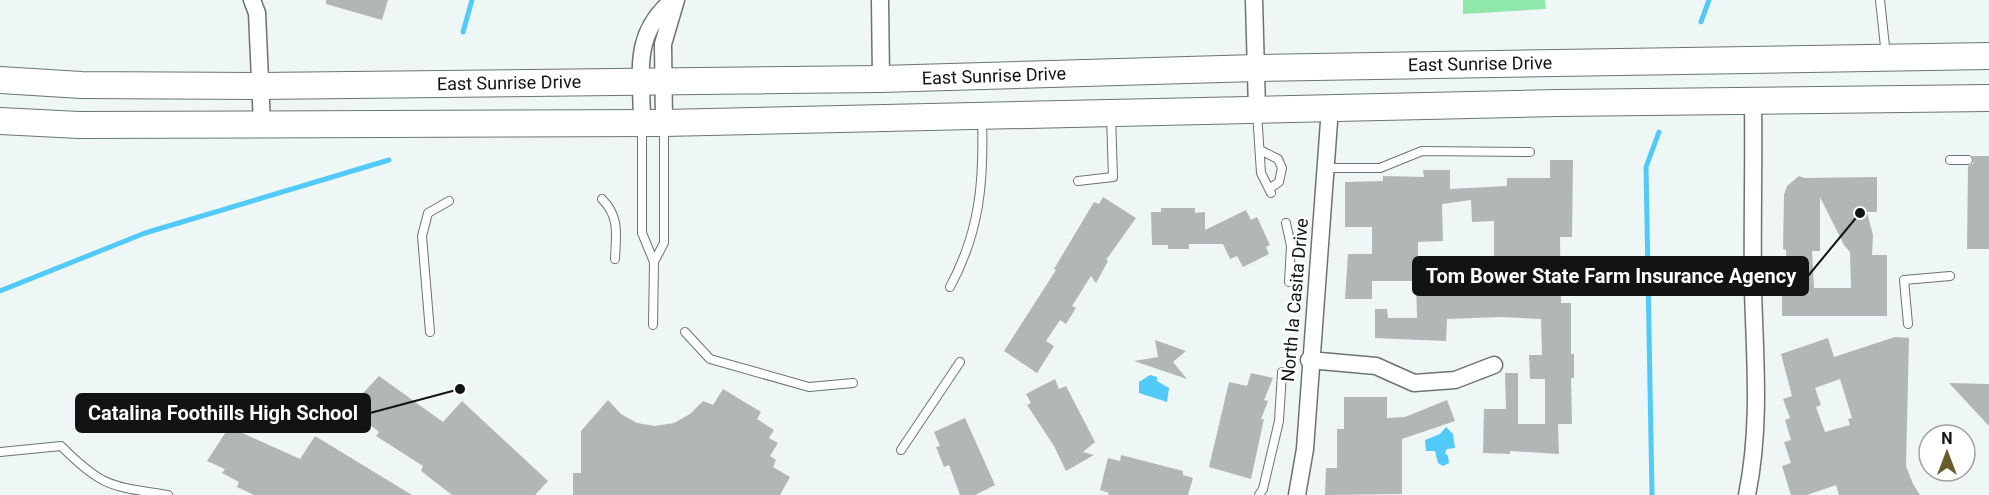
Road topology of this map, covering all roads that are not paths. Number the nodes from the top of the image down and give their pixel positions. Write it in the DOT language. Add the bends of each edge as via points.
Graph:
graph roads {
  1 [pos="675,0"];
  2 [pos="880,0"];
  3 [pos="1254,0"];
  4 [pos="1880,0"];
  5 [pos="257,4"];
  6 [pos="1989,56"];
  7 [pos="1886,57"];
  8 [pos="1256,68"];
  9 [pos="881,79"];
  10 [pos="0,80"];
  11 [pos="653,82"];
  12 [pos="260,86"];
  13 [pos="1989,98"];
  14 [pos="1753,100"];
  15 [pos="1330,108"];
  16 [pos="1257,109"];
  17 [pos="1111,112"];
  18 [pos="982,117"];
  19 [pos="0,121"];
  20 [pos="653,123"];
  21 [pos="262,124"];
  22 [pos="1260,150"];
  23 [pos="1530,152"];
  24 [pos="1950,160"];
  25 [pos="1968,160"];
  26 [pos="1325,168"];
  27 [pos="1078,181"];
  28 [pos="602,199"];
  29 [pos="449,201"];
  30 [pos="1286,223"];
  31 [pos="615,259"];
  32 [pos="654,262"];
  33 [pos="1950,276"];
  34 [pos="1289,282"];
  35 [pos="950,287"];
  36 [pos="1908,324"];
  37 [pos="653,325"];
  38 [pos="430,332"];
  39 [pos="685,332"];
  40 [pos="1309,360"];
  41 [pos="960,362"];
  42 [pos="1494,365"];
  43 [pos="1282,372"];
  44 [pos="853,382"];
  45 [pos="901,450"];
  46 [pos="0,453"];
  47 [pos="117,491"];
  48 [pos="168,495"];
  49 [pos="1259,495"];
  50 [pos="1297,495"];
  51 [pos="1747,495"];
  1 -- 11 [label="street"];
  1 -- 11 [label="street" via="657,13 645,33"];
  2 -- 9 [label="street"];
  3 -- 8 [label="street"];
  4 -- 7 [label="lane"];
  5 -- 12 [label="street"];
  6 -- 7 [label="main road, East Sunrise Drive"];
  7 -- 8 [label="main road, East Sunrise Drive"];
  8 -- 9 [label="main road, East Sunrise Drive"];
  8 -- 16 [label="street"];
  9 -- 11 [label="main road, East Sunrise Drive"];
  10 -- 12 [label="main road, East Sunrise Drive" via="81,85"];
  11 -- 12 [label="main road, East Sunrise Drive"];
  11 -- 20 [label="street"];
  11 -- 20 [label="street"];
  12 -- 21 [label="street"];
  13 -- 14 [label="main road"];
  14 -- 15 [label="main road"];
  14 -- 51 [label="street" via="1757,394 1755,458"];
  15 -- 16 [label="main road"];
  15 -- 26 [label="street, North la Casita Drive"];
  16 -- 17 [label="main road"];
  16 -- 22 [label="lane"];
  17 -- 18 [label="main road"];
  17 -- 27 [label="lane" via="1113,177"];
  18 -- 20 [label="main road"];
  18 -- 35 [label="lane" via="984,177 974,232"];
  19 -- 21 [label="main road" via="79,125"];
  20 -- 21 [label="main road"];
  20 -- 32 [label="lane" via="664,243"];
  20 -- 32 [label="lane" via="642,234"];
  22 -- 22 [label="lane" via="1261,173 1270,191 1279,182 1282,168 1278,159"];
  23 -- 26 [label="lane" via="1422,151 1380,168"];
  24 -- 25 [label="lane"];
  26 -- 40 [label="street, North la Casita Drive"];
  28 -- 31 [label="lane" via="612,209 617,224"];
  29 -- 38 [label="lane" via="428,213 422,236"];
  30 -- 34 [label="lane" via="1291,246"];
  32 -- 37 [label="lane"];
  33 -- 36 [label="lane" via="1904,280"];
  39 -- 44 [label="lane" via="710,359 809,387"];
  40 -- 42 [label="street" via="1376,366 1414,383 1455,380"];
  40 -- 50 [label="street, North la Casita Drive" via="1305,449"];
  41 -- 45 [label="lane"];
  43 -- 49 [label="lane" via="1279,421"];
  46 -- 47 [label="lane" via="61,446 96,479"];
  47 -- 48 [label="lane"];
}
